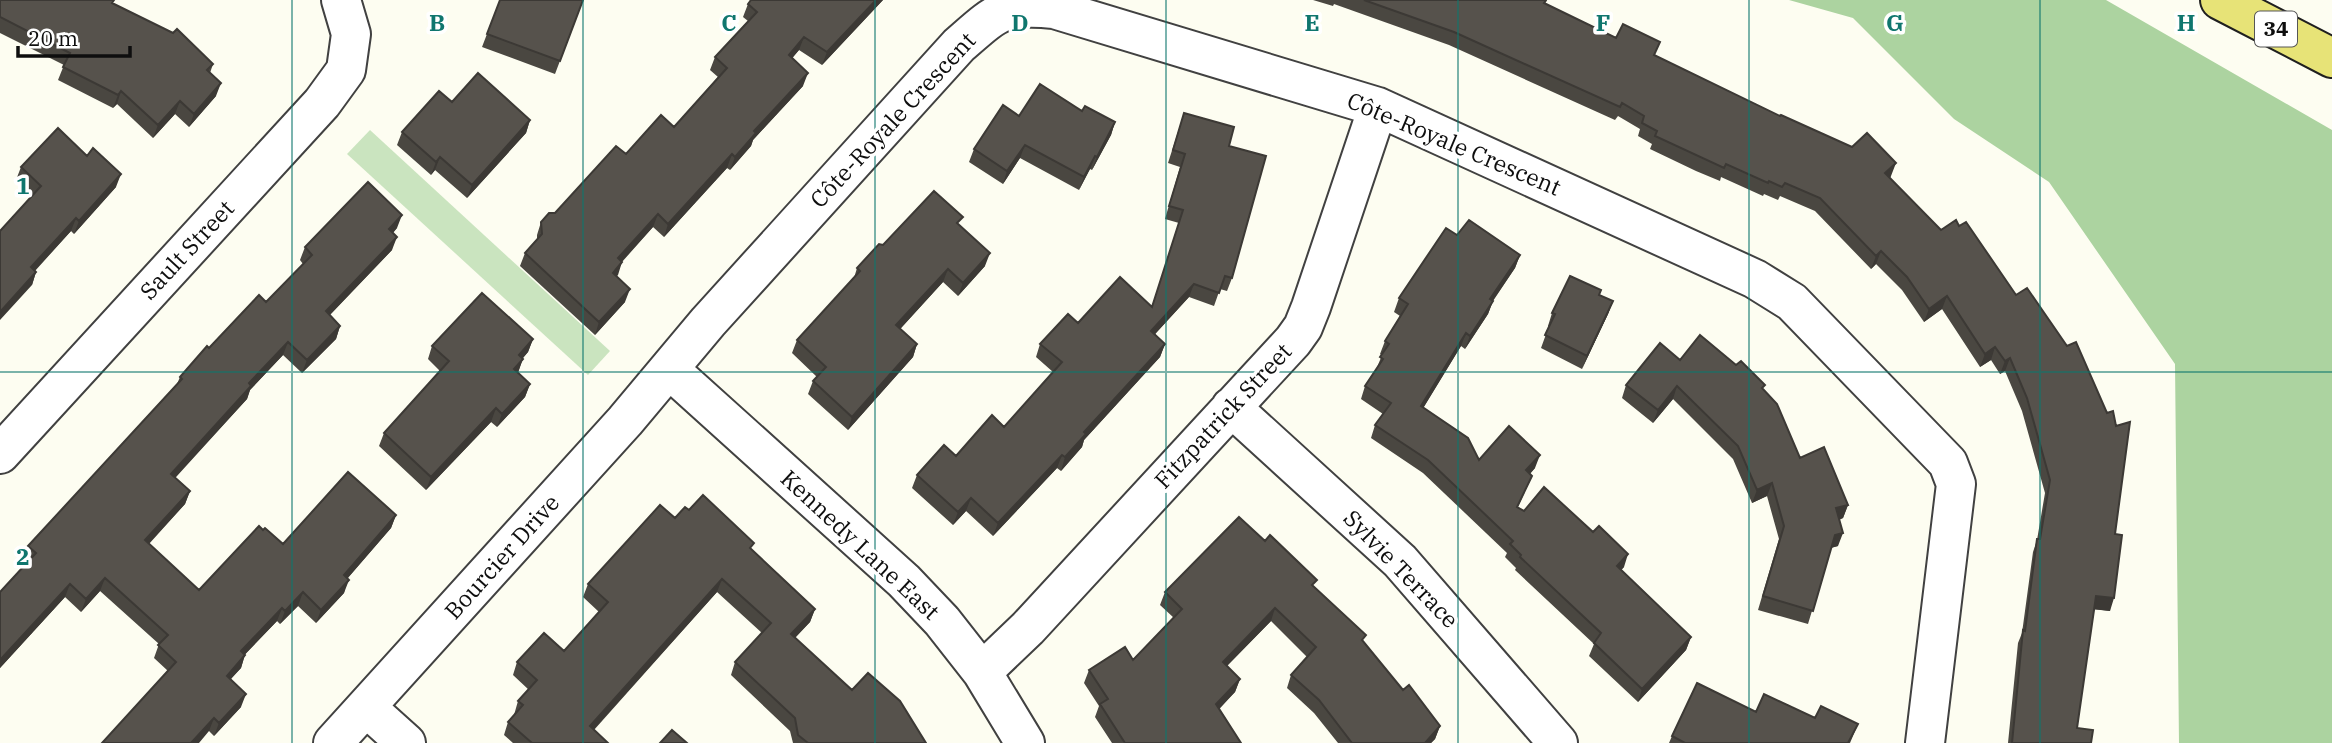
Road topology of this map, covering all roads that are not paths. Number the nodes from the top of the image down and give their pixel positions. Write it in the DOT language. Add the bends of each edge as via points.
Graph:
graph roads {
  1 [pos="2220,0"];
  2 [pos="346,17"];
  3 [pos="2332,58"];
  4 [pos="1378,107"];
  5 [pos="669,369"];
  6 [pos="1231,407"];
  7 [pos="0,454"];
  8 [pos="982,672"];
  9 [pos="366,707"];
  10 [pos="333,743"];
  11 [pos="406,743"];
  12 [pos="1025,743"];
  13 [pos="1558,743"];
  14 [pos="1925,743"];
  1 -- 3 [label="main road, 34"];
  2 -- 7 [label="street, Sault Street" via="346,70 322,103"];
  4 -- 5 [label="street, Côte-Royale Crescent" via="1054,9 1025,6 1006,10 959,45"];
  4 -- 6 [label="street, Fitzpatrick Street" via="1303,327"];
  4 -- 14 [label="street, Côte-Royale Crescent" via="1755,279 1792,302 1948,463 1956,484"];
  5 -- 8 [label="street, Kennedy Lane East" via="904,581"];
  5 -- 9 [label="street, Bourcier Drive"];
  6 -- 8 [label="street, Fitzpatrick Street"];
  6 -- 13 [label="street, Sylvie Terrace" via="1400,561"];
  8 -- 12 [label="street, Kennedy Lane East"];
  9 -- 10 [label="street, Bourcier Drive"];
  9 -- 11 [label="street"];
}
